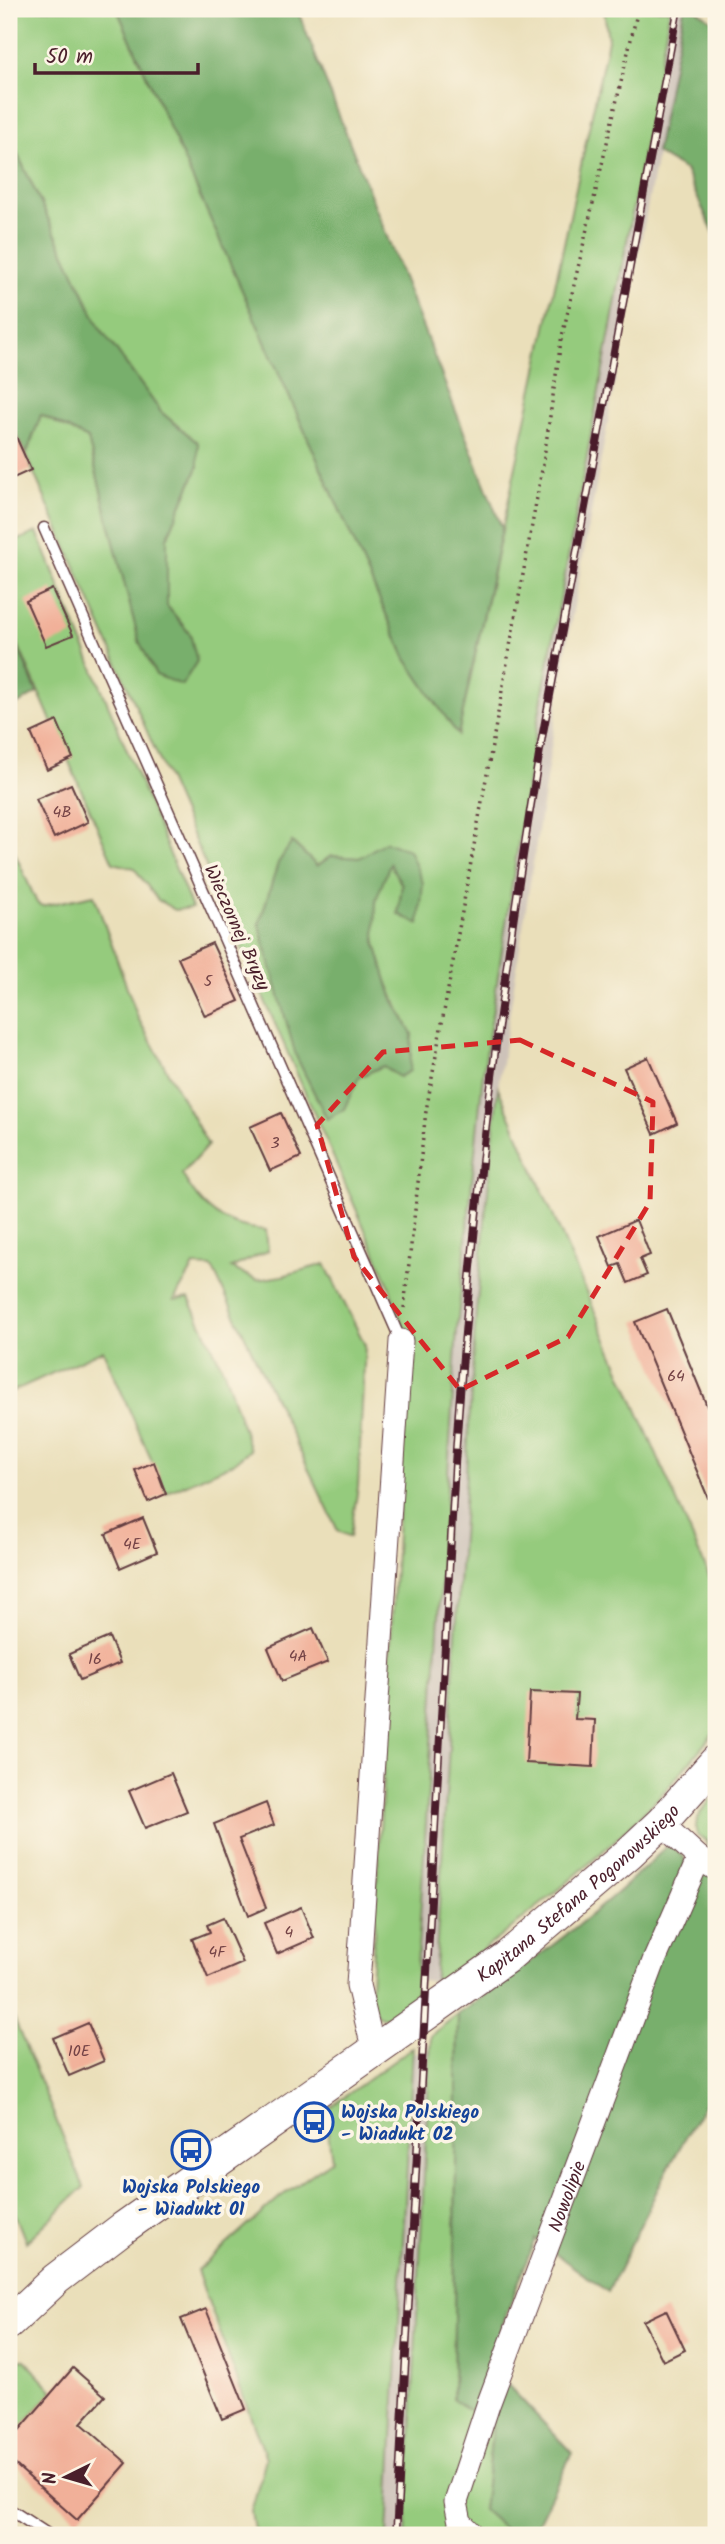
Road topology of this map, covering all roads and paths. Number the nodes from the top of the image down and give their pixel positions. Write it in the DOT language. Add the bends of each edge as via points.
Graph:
graph roads {
  1 [pos="638,9"];
  2 [pos="44,528"];
  3 [pos="401,1341"];
  4 [pos="716,1761"];
  5 [pos="661,1823"];
  6 [pos="708,1863"];
  7 [pos="374,2052"];
  8 [pos="9,2323"];
  9 [pos="9,2509"];
  10 [pos="49,2535"];
  11 [pos="473,2535"];
  1 -- 3 [label="path" via="561,341 543,464 426,1111"];
  2 -- 3 [label="lane, Wieczornej Bryzy"];
  3 -- 7 [label="street" via="358,1985"];
  4 -- 5 [label="main road, Kapitana Stefana Pogonowskiego"];
  5 -- 6 [label="street, Nowolipie"];
  5 -- 7 [label="main road, Kapitana Stefana Pogonowskiego" via="507,1957"];
  6 -- 11 [label="street, Nowolipie" via="654,1961 488,2404 456,2502 460,2522"];
  7 -- 8 [label="main road, Kapitana Stefana Pogonowskiego" via="123,2228 55,2279"];
  9 -- 10 [label="lane"];
}
